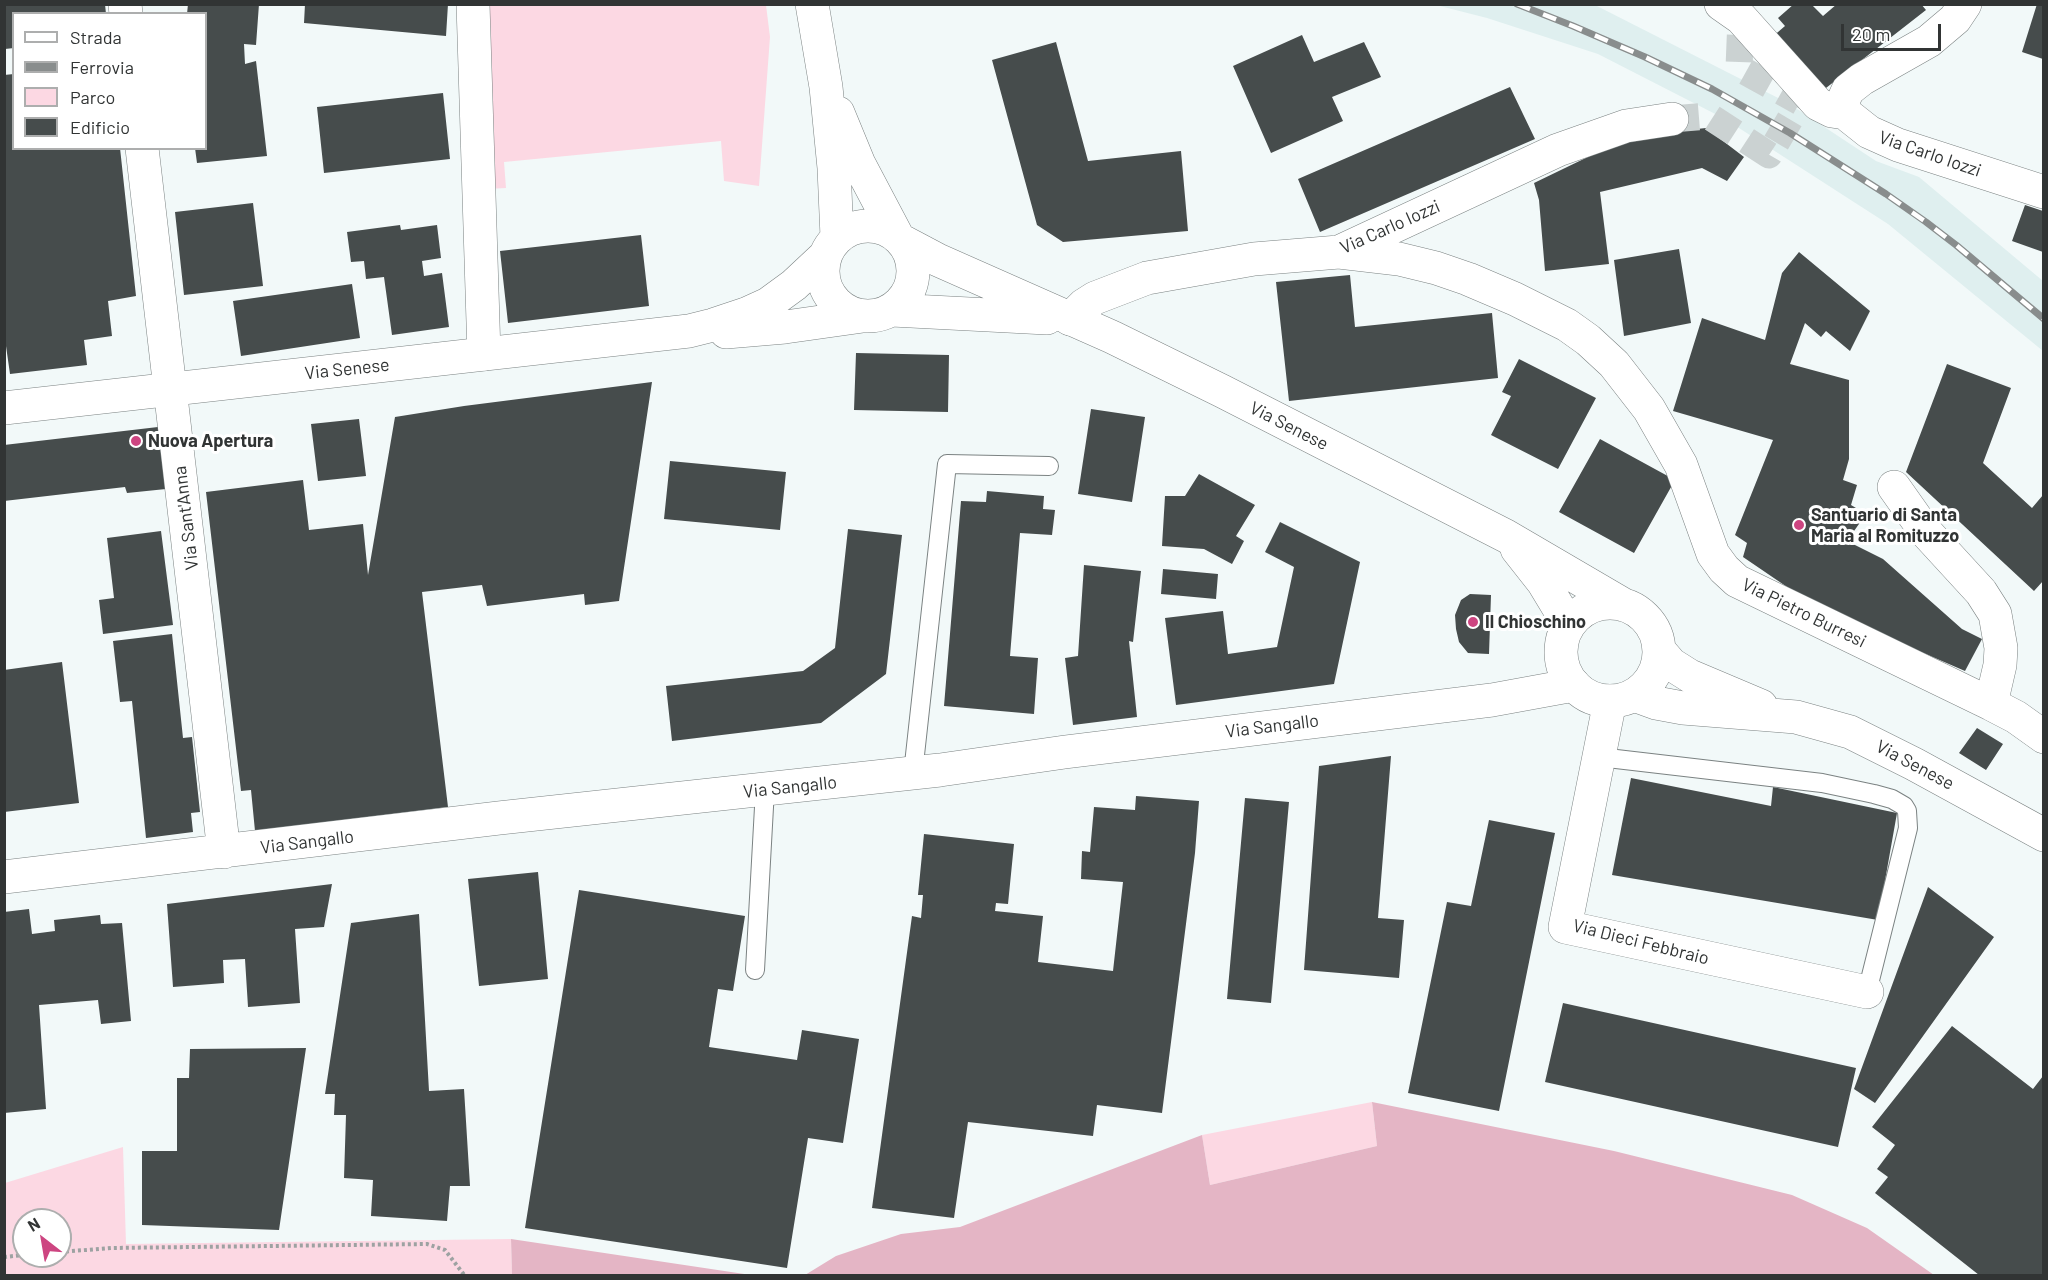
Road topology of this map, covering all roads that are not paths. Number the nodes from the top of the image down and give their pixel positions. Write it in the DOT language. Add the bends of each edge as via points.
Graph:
graph roads {
  1 [pos="473,4"];
  2 [pos="812,4"];
  3 [pos="1721,4"];
  4 [pos="1965,4"];
  5 [pos="826,87"];
  6 [pos="1845,113"];
  7 [pos="1672,119"];
  8 [pos="142,150"];
  9 [pos="2043,192"];
  10 [pos="901,239"];
  11 [pos="831,247"];
  12 [pos="1339,252"];
  13 [pos="877,313"];
  14 [pos="1070,319"];
  15 [pos="689,331"];
  16 [pos="484,354"];
  17 [pos="170,388"];
  18 [pos="4,408"];
  19 [pos="1049,466"];
  20 [pos="1894,487"];
  21 [pos="1506,536"];
  22 [pos="1624,604"];
  23 [pos="1569,625"];
  24 [pos="1659,650"];
  25 [pos="1574,685"];
  26 [pos="1622,698"];
  27 [pos="1991,704"];
  28 [pos="1779,714"];
  29 [pos="2043,737"];
  30 [pos="1599,757"];
  31 [pos="913,773"];
  32 [pos="765,789"];
  33 [pos="2043,835"];
  34 [pos="224,852"];
  35 [pos="4,877"];
  36 [pos="755,970"];
  37 [pos="1867,992"];
  1 -- 16 [label="street"];
  2 -- 5 [label="street"];
  3 -- 6 [label="street, Via Carlo Iozzi" via="1741,18 1813,100"];
  4 -- 6 [label="street" via="1955,19 1929,41 1848,90 1842,108"];
  5 -- 10 [label="street" via="859,164"];
  5 -- 11 [label="street" via="834,168"];
  6 -- 9 [label="street, Via Carlo Iozzi" via="1869,132 1898,145"];
  7 -- 12 [label="street, Via Carlo Iozzi" via="1626,126 1558,150"];
  8 -- 17 [label="street, Via Sant'Anna"];
  10 -- 11 [label="street" via="873,225 847,230"];
  10 -- 13 [label="street" via="912,256 911,286 903,300"];
  10 -- 14 [label="street, Via Senese" via="938,260"];
  11 -- 13 [label="street" via="822,270 829,295 850,313"];
  11 -- 15 [label="street, Via Senese" via="794,285 768,304"];
  12 -- 14 [label="street, Via Carlo Iozzi" via="1254,259 1147,278 1095,298"];
  12 -- 27 [label="street, Via Pietro Burresi" via="1436,268 1567,325 1614,364 1649,409 1681,465 1713,554 1737,581"];
  13 -- 14 [label="street, Via Senese"];
  13 -- 15 [label="street, Via Senese" via="754,331"];
  14 -- 21 [label="street, Via Senese" via="1176,368"];
  15 -- 16 [label="street, Via Senese"];
  16 -- 17 [label="street, Via Senese"];
  17 -- 18 [label="street, Via Senese"];
  17 -- 34 [label="street, Via Sant'Anna"];
  19 -- 31 [label="lane" via="946,464"];
  20 -- 27 [label="street" via="1925,531 1981,592 1995,614 2001,648"];
  21 -- 22 [label="street, Via Senese"];
  21 -- 23 [label="street, Via Senese"];
  22 -- 23 [label="street" via="1593,606"];
  22 -- 24 [label="street, Via Senese" via="1649,621"];
  23 -- 25 [label="street" via="1561,654"];
  24 -- 26 [label="street" via="1653,676 1644,687"];
  24 -- 28 [label="street, Via Senese" via="1671,664 1690,676"];
  25 -- 26 [label="street, Via Senese" via="1597,699"];
  25 -- 31 [label="street, Via Sangallo" via="1481,701"];
  26 -- 28 [label="street, Via Senese" via="1683,708"];
  26 -- 30 [label="street, Via Dieci Febbraio"];
  27 -- 29 [label="street, Via Pietro Burresi"];
  28 -- 33 [label="street, Via Senese" via="1815,721 1864,739"];
  30 -- 37 [label="street, Via Dieci Febbraio" via="1565,927"];
  30 -- 37 [label="lane" via="1822,783 1892,799 1904,806 1908,828"];
  31 -- 32 [label="street, Via Sangallo"];
  32 -- 34 [label="street, Via Sangallo"];
  32 -- 36 [label="lane"];
  34 -- 35 [label="street, Via Sangallo"];
}
